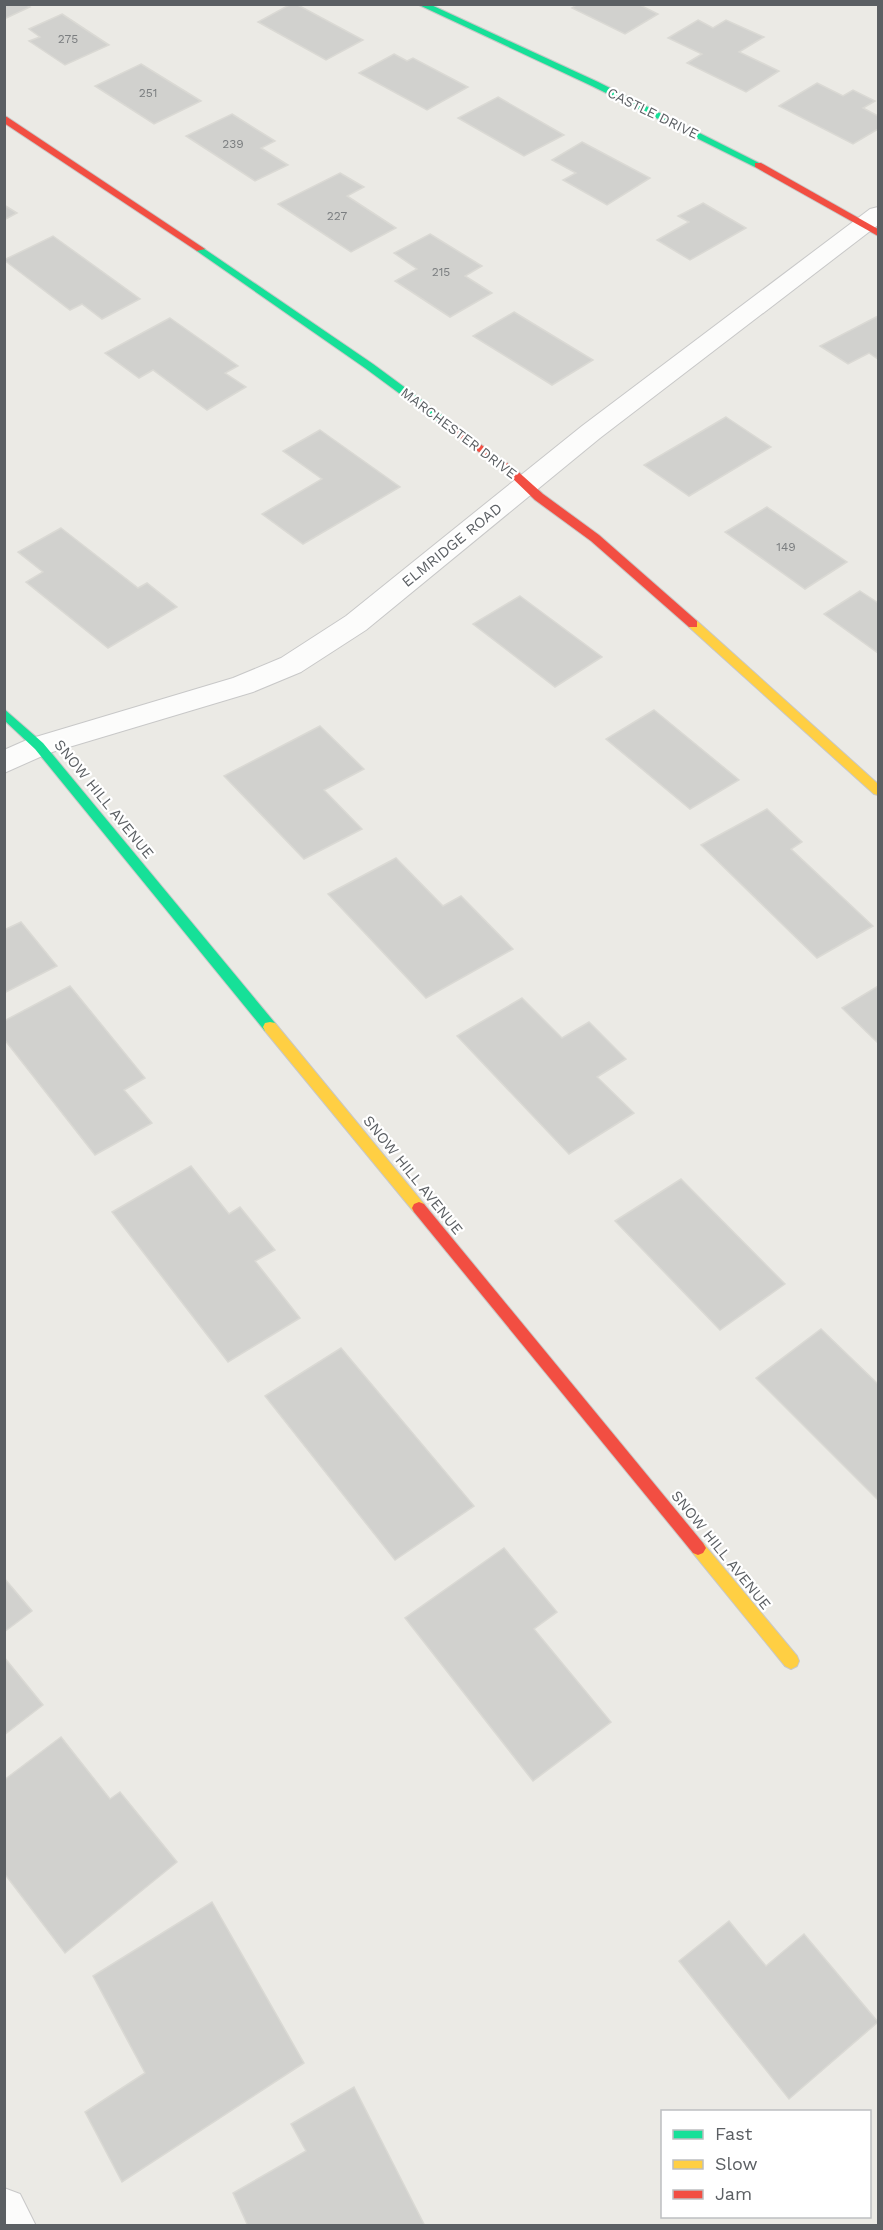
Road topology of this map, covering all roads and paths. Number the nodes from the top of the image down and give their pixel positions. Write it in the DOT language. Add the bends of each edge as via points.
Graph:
graph roads {
  1 [pos="421,4"];
  2 [pos="4,119"];
  3 [pos="874,223"];
  4 [pos="527,485"];
  5 [pos="4,712"];
  6 [pos="39,746"];
  7 [pos="4,763"];
  8 [pos="879,791"];
  9 [pos="791,1661"];
  10 [pos="4,2210"];
  11 [pos="14,2226"];
  1 -- 3 [label="street, CASTLE DRIVE" via="540,58"];
  2 -- 4 [label="street, MARCHESTER DRIVE" via="331,339"];
  3 -- 4 [label="street, ELMRIDGE ROAD" via="591,432"];
  4 -- 6 [label="street, ELMRIDGE ROAD" via="356,623 291,665 243,686"];
  4 -- 8 [label="street, MARCHESTER DRIVE" via="595,538"];
  5 -- 6 [label="street, SNOW HILL AVENUE"];
  6 -- 7 [label="street, ELMRIDGE ROAD"];
  6 -- 9 [label="street, SNOW HILL AVENUE"];
  10 -- 11 [label="street"];
}
